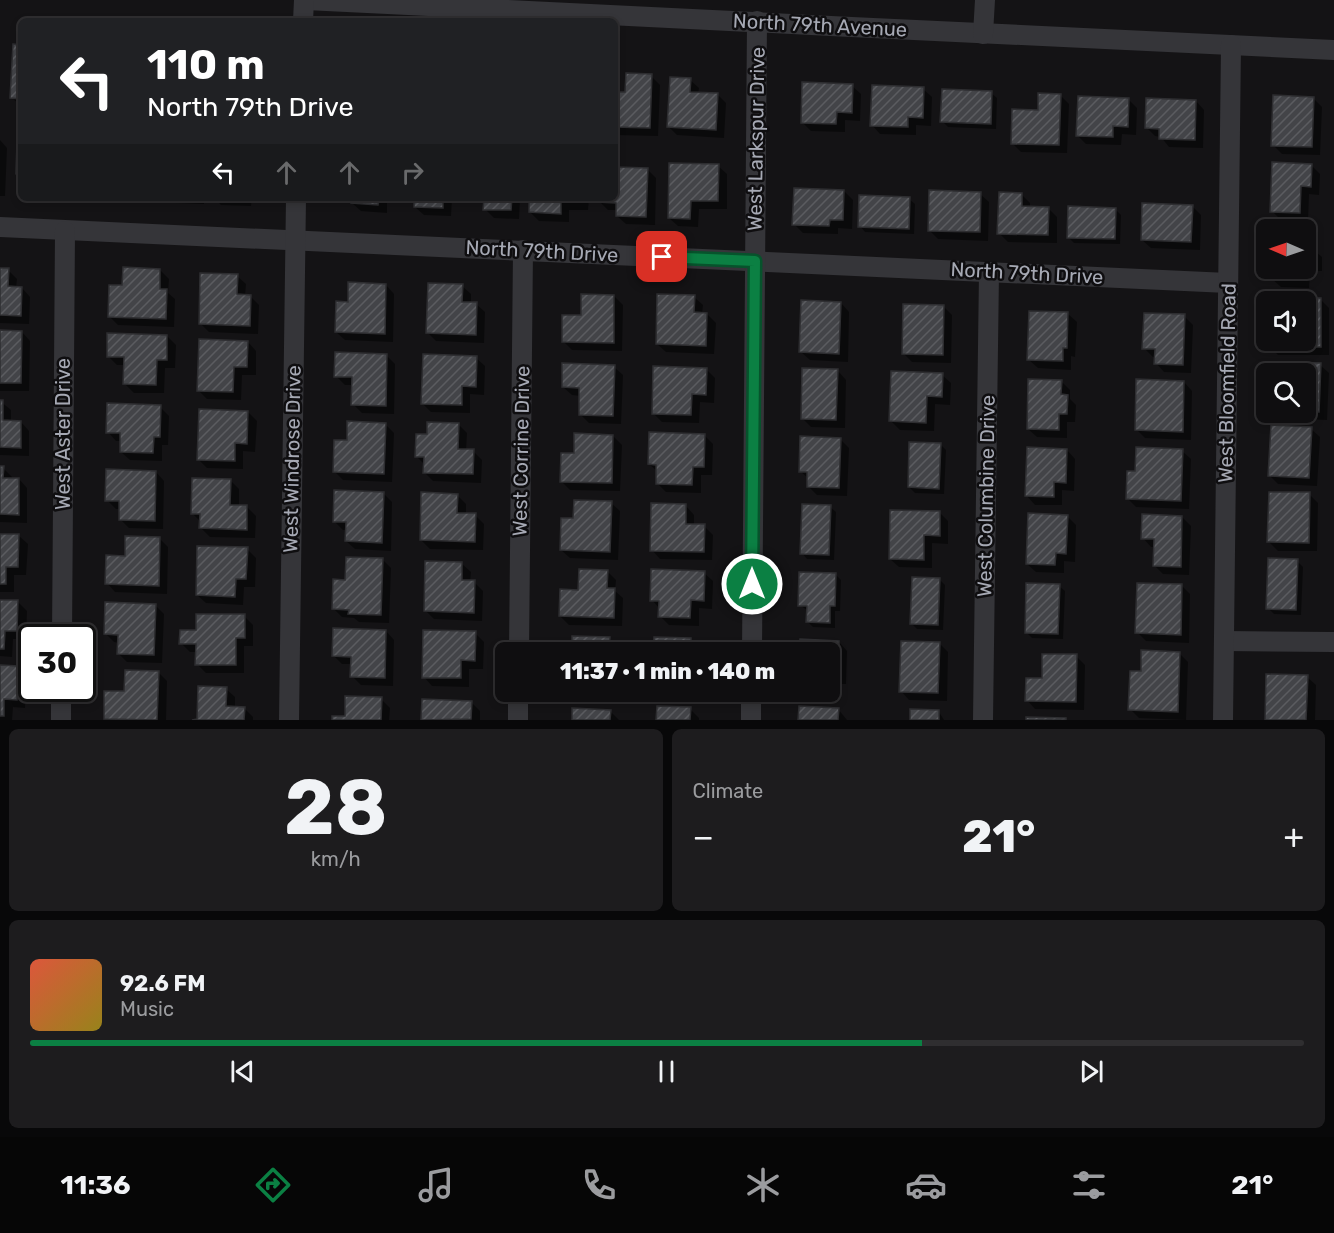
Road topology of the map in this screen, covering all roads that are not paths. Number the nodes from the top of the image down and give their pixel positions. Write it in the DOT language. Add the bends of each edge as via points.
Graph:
graph roads {
  1 [pos="305,0"];
  2 [pos="985,0"];
  3 [pos="303,18"];
  4 [pos="757,21"];
  5 [pos="983,34"];
  6 [pos="1231,45"];
  7 [pos="1334,50"];
  8 [pos="296,201"];
  9 [pos="0,227"];
  10 [pos="65,231"];
  11 [pos="295,239"];
  12 [pos="523,250"];
  13 [pos="755,261"];
  14 [pos="989,272"];
  15 [pos="1228,283"];
  16 [pos="62,624"];
  17 [pos="1224,641"];
  18 [pos="519,642"];
  19 [pos="752,642"];
  20 [pos="1334,642"];
  21 [pos="61,702"];
  22 [pos="518,702"];
  23 [pos="751,702"];
  24 [pos="61,720"];
  25 [pos="289,720"];
  26 [pos="518,720"];
  27 [pos="751,720"];
  28 [pos="983,720"];
  29 [pos="1223,720"];
  1 -- 3 [label="street"];
  1 -- 4 [label="street, North 79th Avenue"];
  2 -- 5 [label="street"];
  4 -- 5 [label="street, North 79th Avenue"];
  4 -- 13 [label="street, West Larkspur Drive"];
  5 -- 6 [label="street, North 79th Avenue"];
  6 -- 7 [label="street, North 79th Avenue"];
  6 -- 15 [label="street, West Bloomfield Road"];
  8 -- 11 [label="street, West Windrose Drive"];
  9 -- 10 [label="street, North 79th Drive"];
  10 -- 11 [label="street, North 79th Drive"];
  10 -- 16 [label="street, West Aster Drive"];
  11 -- 12 [label="street, North 79th Drive"];
  11 -- 25 [label="street, West Windrose Drive"];
  12 -- 13 [label="street, North 79th Drive"];
  12 -- 18 [label="street, West Corrine Drive"];
  13 -- 14 [label="street, North 79th Drive"];
  13 -- 19 [label="street, West Larkspur Drive"];
  14 -- 15 [label="street, North 79th Drive"];
  14 -- 28 [label="street, West Columbine Drive"];
  15 -- 17 [label="street, West Bloomfield Road"];
  17 -- 20 [label="street"];
  17 -- 29 [label="street, West Bloomfield Road"];
  21 -- 24 [label="street"];
  22 -- 26 [label="street"];
  23 -- 27 [label="street"];
}
